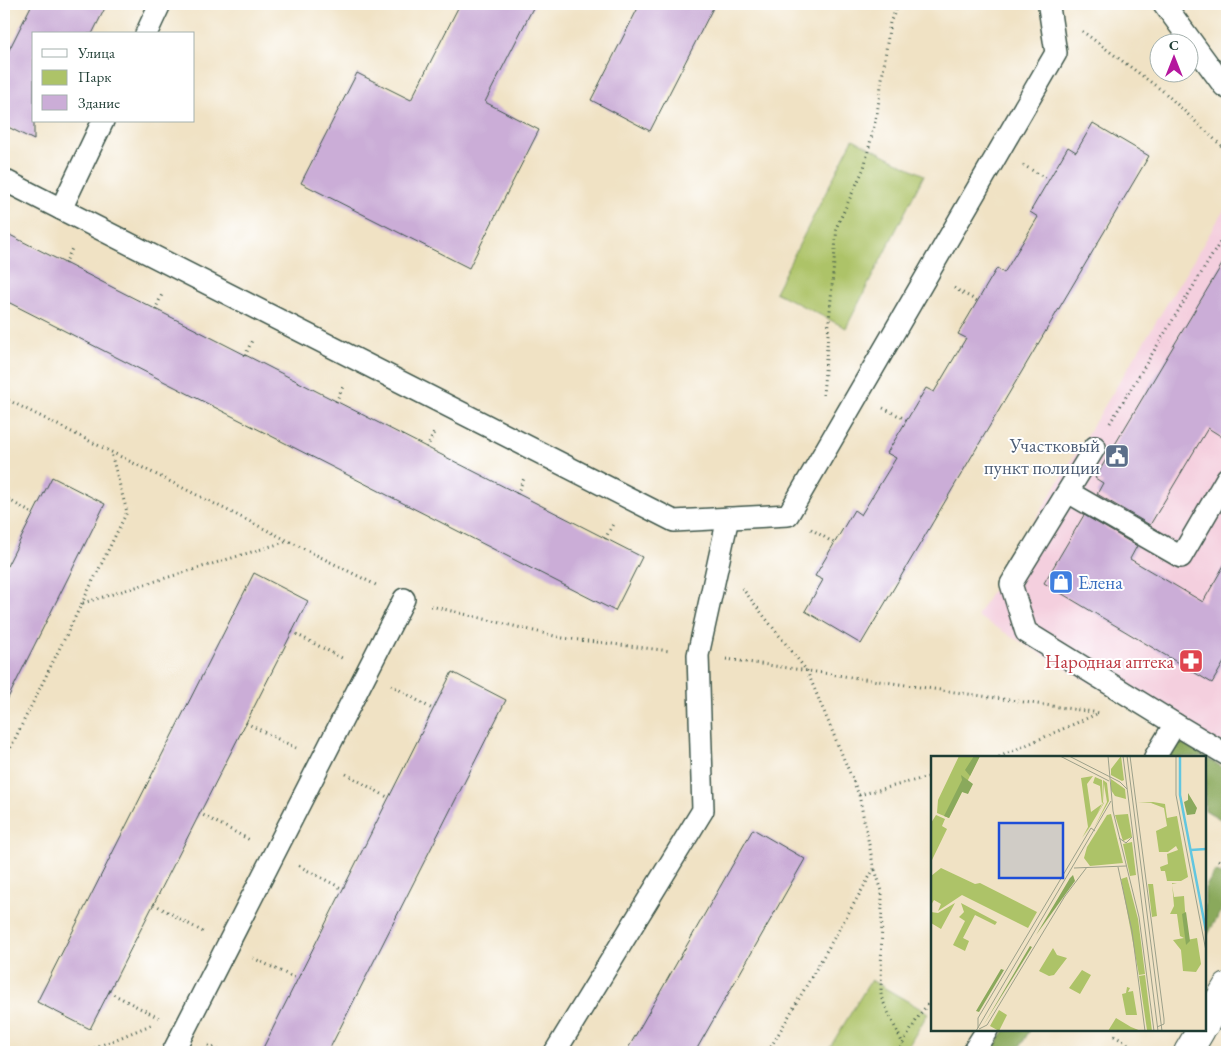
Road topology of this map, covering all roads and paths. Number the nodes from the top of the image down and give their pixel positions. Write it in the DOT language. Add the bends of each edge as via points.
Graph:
graph roads {
  1 [pos="160,4"];
  2 [pos="899,4"];
  3 [pos="1164,4"];
  4 [pos="1050,5"];
  5 [pos="147,32"];
  6 [pos="1227,88"];
  7 [pos="103,122"];
  8 [pos="1227,151"];
  9 [pos="4,180"];
  10 [pos="61,209"];
  11 [pos="1227,230"];
  12 [pos="4,398"];
  13 [pos="822,403"];
  14 [pos="1095,447"];
  15 [pos="111,452"];
  16 [pos="1227,478"];
  17 [pos="1068,492"];
  18 [pos="4,497"];
  19 [pos="33,514"];
  20 [pos="728,518"];
  21 [pos="288,541"];
  22 [pos="719,559"];
  23 [pos="404,599"];
  24 [pos="82,603"];
  25 [pos="292,632"];
  26 [pos="698,655"];
  27 [pos="368,671"];
  28 [pos="807,671"];
  29 [pos="434,710"];
  30 [pos="1099,713"];
  31 [pos="1109,714"];
  32 [pos="246,723"];
  33 [pos="1175,724"];
  34 [pos="1227,755"];
  35 [pos="1001,756"];
  36 [pos="1156,756"];
  37 [pos="4,761"];
  38 [pos="322,761"];
  39 [pos="931,776"];
  40 [pos="859,795"];
  41 [pos="389,798"];
  42 [pos="199,813"];
  43 [pos="274,853"];
  44 [pos="1218,860"];
  45 [pos="1227,865"];
  46 [pos="874,869"];
  47 [pos="343,889"];
  48 [pos="154,904"];
  49 [pos="228,945"];
  50 [pos="298,979"];
  51 [pos="1227,987"];
  52 [pos="109,992"];
  53 [pos="931,1000"];
  54 [pos="1206,1022"];
  55 [pos="986,1031"];
  56 [pos="1201,1031"];
  57 [pos="1114,1036"];
  58 [pos="903,1044"];
  59 [pos="85,1052"];
  60 [pos="173,1052"];
  61 [pos="555,1052"];
  62 [pos="768,1052"];
  63 [pos="898,1052"];
  64 [pos="974,1052"];
  65 [pos="1143,1052"];
  66 [pos="1188,1052"];
  1 -- 5 [label="lane"];
  2 -- 13 [label="path" via="890,22 877,114 864,168 837,226"];
  3 -- 6 [label="lane"];
  4 -- 8 [label="path" via="1164,92"];
  4 -- 20 [label="lane" via="1056,53 788,516"];
  7 -- 10 [label="lane"];
  9 -- 10 [label="lane"];
  10 -- 20 [label="lane" via="674,521"];
  11 -- 14 [label="path"];
  12 -- 15 [label="path"];
  14 -- 17 [label="lane"];
  15 -- 21 [label="path"];
  15 -- 24 [label="path" via="127,512"];
  16 -- 17 [label="lane" via="1181,558"];
  17 -- 33 [label="lane" via="1012,584 1026,632"];
  18 -- 19 [label="path"];
  20 -- 22 [label="lane"];
  21 -- 23 [label="path"];
  21 -- 24 [label="path"];
  22 -- 26 [label="lane"];
  22 -- 28 [label="path"];
  23 -- 26 [label="path" via="563,638"];
  23 -- 27 [label="lane"];
  24 -- 37 [label="path"];
  25 -- 27 [label="path"];
  26 -- 28 [label="path"];
  26 -- 61 [label="lane" via="703,810"];
  27 -- 29 [label="path"];
  27 -- 38 [label="lane"];
  28 -- 30 [label="path"];
  28 -- 40 [label="path"];
  30 -- 31 [label="path"];
  30 -- 35 [label="path"];
  32 -- 38 [label="path"];
  33 -- 34 [label="lane"];
  33 -- 36 [label="lane"];
  38 -- 41 [label="path"];
  38 -- 43 [label="lane"];
  39 -- 40 [label="path"];
  40 -- 46 [label="path"];
  42 -- 43 [label="path"];
  43 -- 47 [label="path"];
  43 -- 49 [label="lane"];
  44 -- 45 [label="path"];
  46 -- 58 [label="path" via="882,891 881,997"];
  46 -- 62 [label="path"];
  48 -- 49 [label="path"];
  49 -- 50 [label="path"];
  49 -- 60 [label="lane"];
  51 -- 54 [label="street"];
  52 -- 59 [label="path" via="163,1020"];
  53 -- 58 [label="path"];
  55 -- 64 [label="lane"];
  56 -- 66 [label="street"];
  57 -- 65 [label="path"];
  58 -- 63 [label="path"];
}
